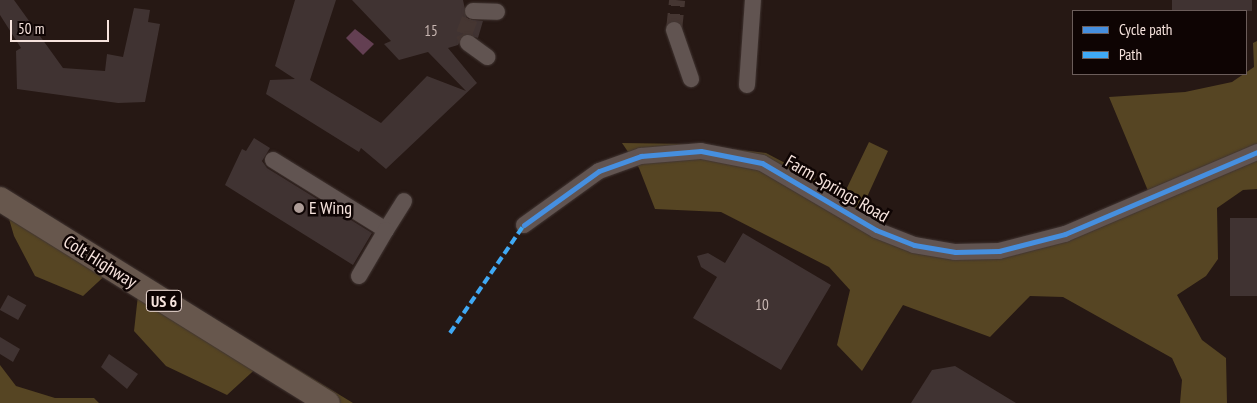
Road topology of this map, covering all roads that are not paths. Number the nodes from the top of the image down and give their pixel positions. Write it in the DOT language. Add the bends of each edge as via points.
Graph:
graph roads {
  1 [pos="753,0"];
  2 [pos="473,11"];
  3 [pos="497,12"];
  4 [pos="674,30"];
  5 [pos="468,43"];
  6 [pos="487,57"];
  7 [pos="691,79"];
  8 [pos="747,85"];
  9 [pos="1257,152"];
  10 [pos="273,160"];
  11 [pos="0,199"];
  12 [pos="404,201"];
  13 [pos="524,225"];
  14 [pos="386,230"];
  15 [pos="358,276"];
  16 [pos="328,403"];
  1 -- 8 [label="street"];
  2 -- 3 [label="street"];
  4 -- 7 [label="street"];
  5 -- 6 [label="street"];
  9 -- 13 [label="street, Farm Springs Road" via="1065,234 999,251 955,252 907,242 857,220 762,163 701,151 641,156 599,171 554,199"];
  10 -- 14 [label="street"];
  11 -- 16 [label="highway, Colt Highway / US 6"];
  12 -- 14 [label="street"];
  14 -- 15 [label="street"];
}
